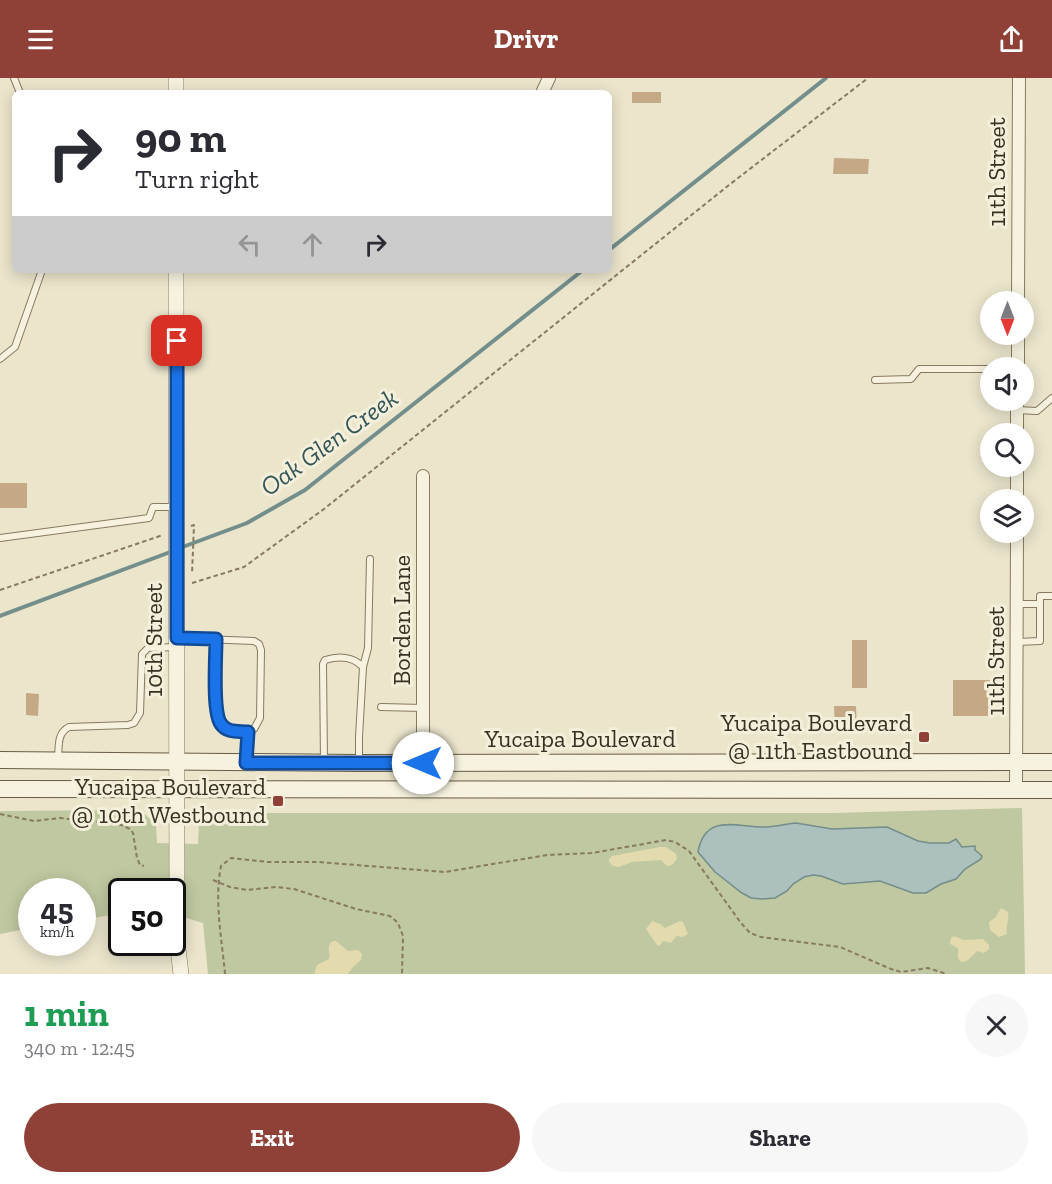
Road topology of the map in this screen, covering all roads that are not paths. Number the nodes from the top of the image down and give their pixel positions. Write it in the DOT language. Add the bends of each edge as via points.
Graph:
graph roads {
  1 [pos="1019,78"];
  2 [pos="41,273"];
  3 [pos="176,273"];
  4 [pos="1018,291"];
  5 [pos="0,359"];
  6 [pos="980,369"];
  7 [pos="875,380"];
  8 [pos="1052,398"];
  9 [pos="1034,410"];
  10 [pos="423,476"];
  11 [pos="177,507"];
  12 [pos="0,538"];
  13 [pos="1017,543"];
  14 [pos="370,559"];
  15 [pos="1052,596"];
  16 [pos="1017,604"];
  17 [pos="1040,604"];
  18 [pos="216,639"];
  19 [pos="1017,642"];
  20 [pos="177,643"];
  21 [pos="363,667"];
  22 [pos="381,707"];
  23 [pos="423,708"];
  24 [pos="248,732"];
  25 [pos="0,760"];
  26 [pos="58,761"];
  27 [pos="176,762"];
  28 [pos="1016,762"];
  29 [pos="1052,762"];
  30 [pos="246,763"];
  31 [pos="324,763"];
  32 [pos="423,763"];
  33 [pos="359,764"];
  34 [pos="176,788"];
  35 [pos="0,789"];
  36 [pos="1016,790"];
  37 [pos="1052,790"];
  38 [pos="181,974"];
  1 -- 4 [label="street, 11th Street"];
  2 -- 5 [label="lane" via="15,347"];
  3 -- 11 [label="street, 10th Street"];
  6 -- 7 [label="lane" via="919,369 911,379"];
  8 -- 9 [label="lane"];
  10 -- 23 [label="street, Borden Lane"];
  11 -- 12 [label="lane" via="153,507 149,518"];
  11 -- 20 [label="street, 10th Street" via="184,576"];
  13 -- 16 [label="street, 11th Street"];
  14 -- 21 [label="lane" via="368,648"];
  15 -- 17 [label="lane" via="1040,596"];
  16 -- 17 [label="lane"];
  16 -- 19 [label="street, 11th Street"];
  17 -- 19 [label="lane" via="1040,641"];
  18 -- 20 [label="lane"];
  18 -- 24 [label="lane" via="216,710 220,724 226,729"];
  18 -- 24 [label="lane" via="259,644 260,718"];
  19 -- 28 [label="street, 11th Street"];
  20 -- 26 [label="lane" via="148,648 142,654 140,712 134,723 69,727 60,735"];
  20 -- 27 [label="street, 10th Street"];
  21 -- 31 [label="lane" via="351,658 329,658 323,664"];
  21 -- 33 [label="lane"];
  22 -- 23 [label="lane"];
  23 -- 32 [label="street, Borden Lane"];
  24 -- 30 [label="lane"];
  25 -- 26 [label="main road, Yucaipa Boulevard"];
  26 -- 27 [label="main road, Yucaipa Boulevard"];
  27 -- 30 [label="main road, Yucaipa Boulevard"];
  27 -- 34 [label="street, 10th Street"];
  28 -- 29 [label="main road, Yucaipa Boulevard"];
  28 -- 32 [label="main road, Yucaipa Boulevard"];
  28 -- 36 [label="street, 11th Street"];
  30 -- 31 [label="main road, Yucaipa Boulevard"];
  31 -- 33 [label="main road, Yucaipa Boulevard"];
  32 -- 33 [label="main road, Yucaipa Boulevard"];
  34 -- 35 [label="main road, Yucaipa Boulevard"];
  34 -- 36 [label="main road, Yucaipa Boulevard"];
  34 -- 38 [label="street, 10th Street" via="177,941"];
  36 -- 37 [label="main road, Yucaipa Boulevard"];
}
